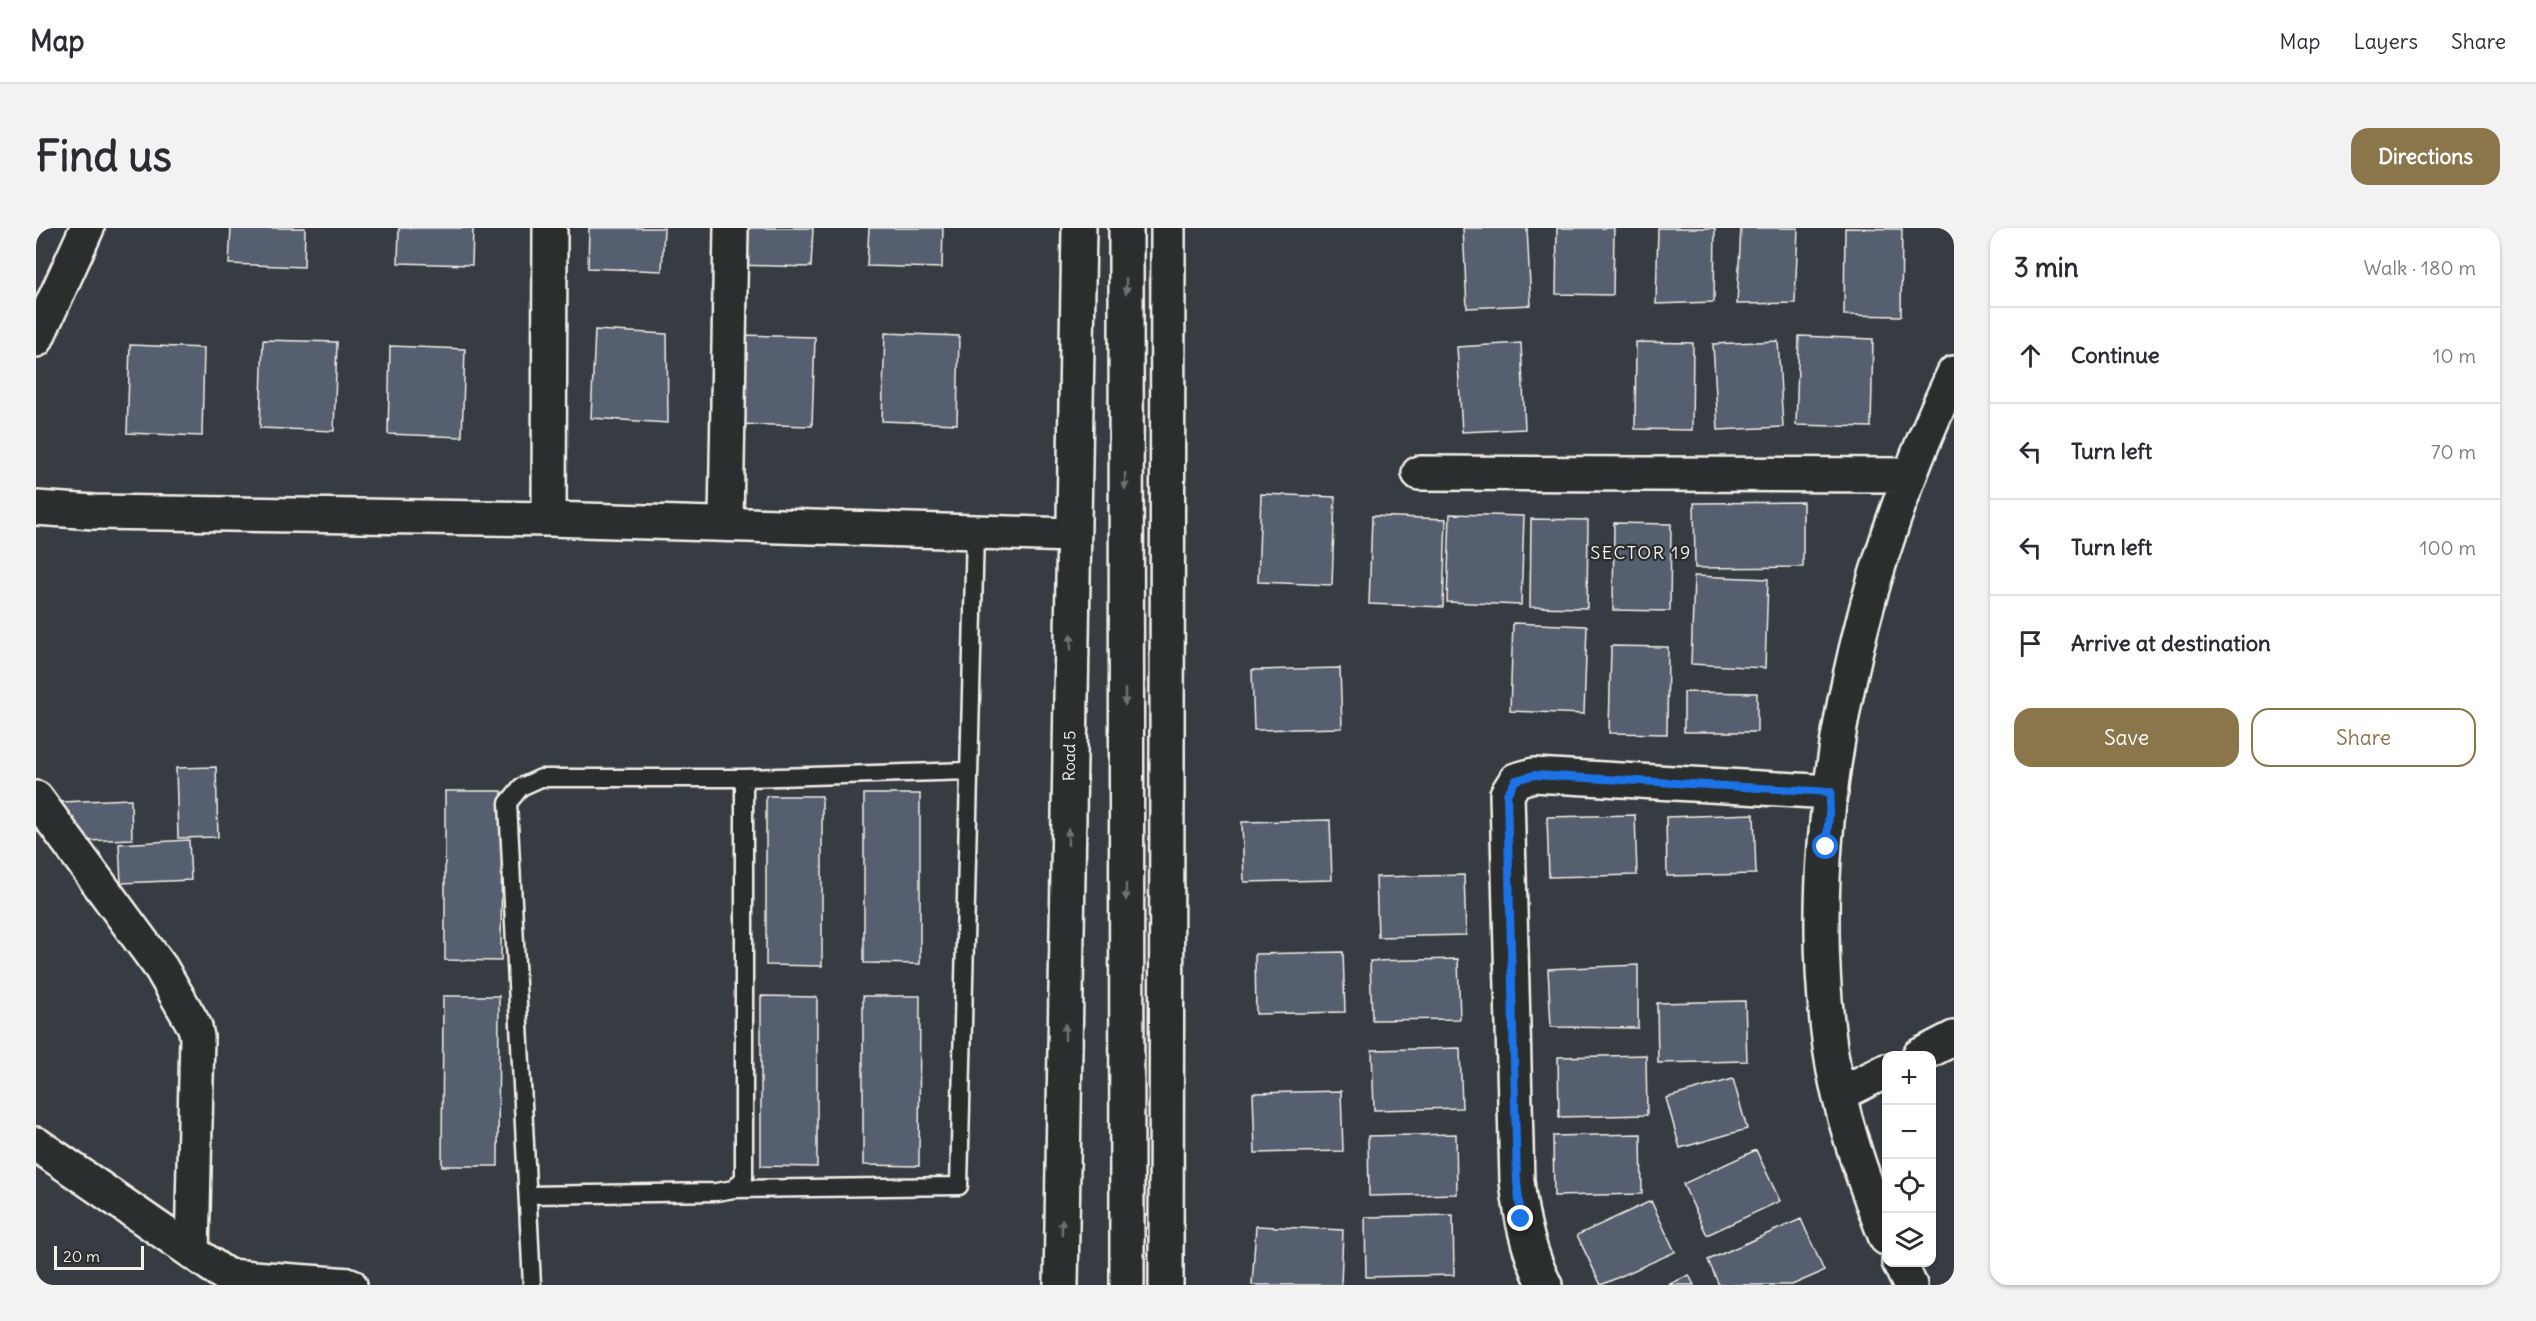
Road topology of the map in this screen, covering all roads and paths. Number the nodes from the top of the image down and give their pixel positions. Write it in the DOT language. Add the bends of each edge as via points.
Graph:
graph roads {
  1 [pos="87,228"];
  2 [pos="550,228"];
  3 [pos="731,228"];
  4 [pos="1079,228"];
  5 [pos="1126,228"];
  6 [pos="1168,228"];
  7 [pos="36,340"];
  8 [pos="1954,373"];
  9 [pos="1419,473"];
  10 [pos="1910,475"];
  11 [pos="36,508"];
  12 [pos="549,519"];
  13 [pos="726,523"];
  14 [pos="975,530"];
  15 [pos="1072,535"];
  16 [pos="969,771"];
  17 [pos="744,778"];
  18 [pos="1831,792"];
  19 [pos="36,798"];
  20 [pos="1954,1038"];
  21 [pos="1929,1051"];
  22 [pos="1882,1073"];
  23 [pos="1840,1094"];
  24 [pos="36,1144"];
  25 [pos="734,1189"];
  26 [pos="528,1195"];
  27 [pos="1882,1226"];
  28 [pos="192,1252"];
  29 [pos="1901,1267"];
  30 [pos="1537,1278"];
  31 [pos="225,1280"];
  32 [pos="350,1285"];
  33 [pos="532,1285"];
  34 [pos="1061,1285"];
  35 [pos="1127,1285"];
  36 [pos="1166,1285"];
  37 [pos="1910,1285"];
  1 -- 7 [label="street"];
  2 -- 12 [label="street"];
  3 -- 13 [label="street"];
  4 -- 15 [label="street, Road 5"];
  5 -- 35 [label="street, one-way"];
  6 -- 36 [label="street"];
  8 -- 10 [label="street"];
  9 -- 10 [label="street"];
  10 -- 18 [label="street" via="1868,600 1848,686"];
  11 -- 12 [label="street"];
  12 -- 13 [label="street"];
  13 -- 14 [label="street"];
  14 -- 15 [label="street"];
  14 -- 16 [label="lane"];
  34 -- 15 [label="street, Road 5, one-way"];
  16 -- 17 [label="lane"];
  16 -- 25 [label="lane" via="959,1186"];
  17 -- 25 [label="lane" via="744,1178"];
  17 -- 26 [label="lane" via="541,778 521,787 508,803"];
  18 -- 23 [label="street" via="1821,928 1823,988"];
  18 -- 30 [label="street" via="1534,775 1516,780 1507,794 1517,1181 1521,1219"];
  19 -- 28 [label="street" via="161,968 195,1027"];
  20 -- 21 [label="street"];
  22 -- 23 [label="street"];
  23 -- 27 [label="street" via="1863,1179"];
  24 -- 28 [label="street"];
  25 -- 26 [label="lane"];
  26 -- 33 [label="lane"];
  28 -- 31 [label="street"];
  29 -- 37 [label="street"];
  31 -- 32 [label="street"];
}
